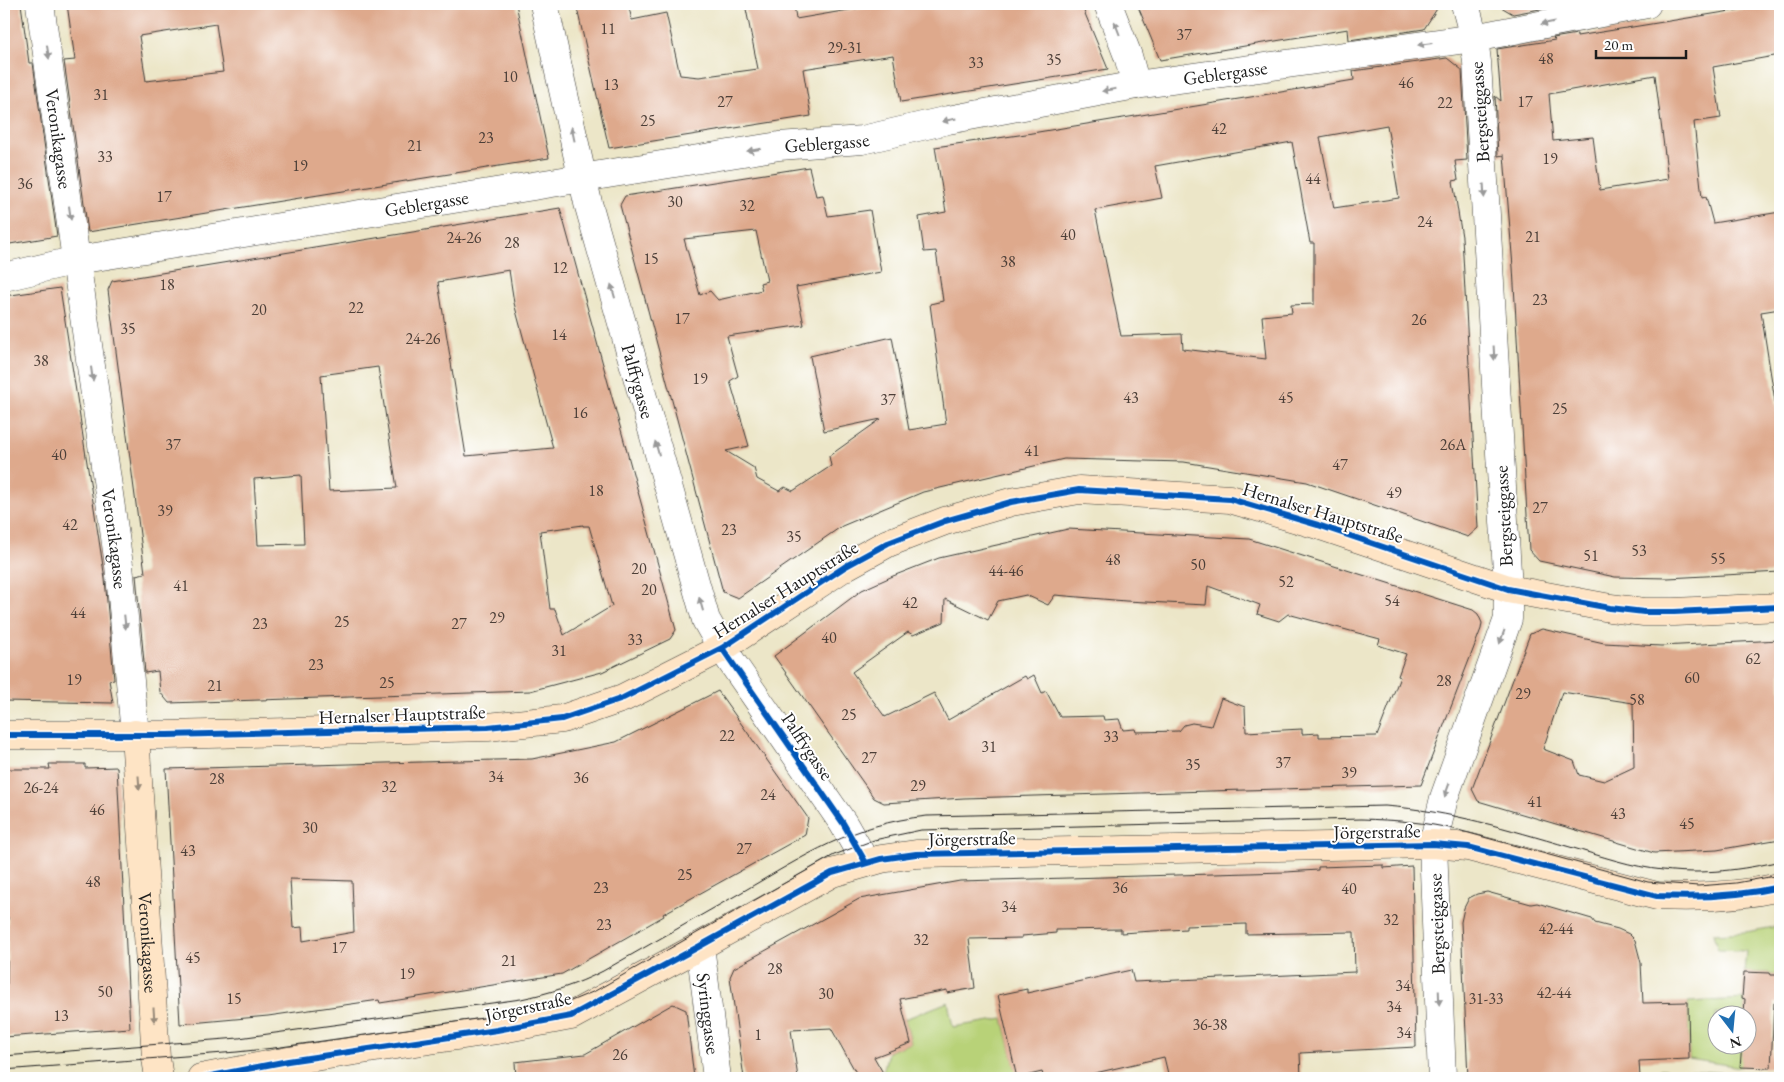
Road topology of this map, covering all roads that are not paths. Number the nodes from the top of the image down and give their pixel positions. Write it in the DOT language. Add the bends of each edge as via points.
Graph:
graph roads {
  1 [pos="40,4"];
  2 [pos="544,4"];
  3 [pos="1108,4"];
  4 [pos="1466,4"];
  5 [pos="1647,4"];
  6 [pos="1474,38"];
  7 [pos="1136,85"];
  8 [pos="581,178"];
  9 [pos="77,260"];
  10 [pos="4,277"];
  11 [pos="1508,589"];
  12 [pos="1780,607"];
  13 [pos="722,648"];
  14 [pos="135,734"];
  15 [pos="4,735"];
  16 [pos="1433,844"];
  17 [pos="866,863"];
  18 [pos="1780,887"];
  19 [pos="700,946"];
  20 [pos="288,1069"];
  21 [pos="159,1078"];
  22 [pos="201,1078"];
  23 [pos="717,1078"];
  24 [pos="1442,1078"];
  1 -- 9 [label="street, Veronikagasse, one-way"];
  8 -- 2 [label="street, Palffygasse, one-way"];
  7 -- 3 [label="street, one-way"];
  4 -- 6 [label="street, Bergsteiggasse"];
  5 -- 6 [label="street, Geblergasse, one-way"];
  6 -- 7 [label="street, Geblergasse, one-way"];
  6 -- 11 [label="street, Bergsteiggasse, one-way"];
  7 -- 8 [label="street, Geblergasse, one-way" via="948,120 862,140 779,146"];
  8 -- 9 [label="street, Geblergasse"];
  13 -- 8 [label="street, Palffygasse, one-way" via="706,620"];
  9 -- 10 [label="street, Geblergasse"];
  9 -- 14 [label="street, Veronikagasse, one-way" via="119,566"];
  11 -- 12 [label="main road, Hernalser Hauptstraße" via="1644,612"];
  11 -- 13 [label="main road, Hernalser Hauptstraße" via="1230,499 1079,490 1011,502 888,542"];
  11 -- 16 [label="street, Bergsteiggasse, one-way" via="1508,619 1444,798"];
  13 -- 14 [label="main road, Hernalser Hauptstraße" via="623,698 562,719 488,727"];
  13 -- 17 [label="street, Palffygasse" via="843,823"];
  14 -- 15 [label="main road, Hernalser Hauptstraße"];
  14 -- 21 [label="main road, Veronikagasse, one-way"];
  16 -- 17 [label="main road, Jörgerstraße" via="916,854"];
  16 -- 18 [label="main road, Jörgerstraße" via="1468,847 1657,896 1687,898"];
  16 -- 24 [label="street, Bergsteiggasse, one-way"];
  17 -- 19 [label="main road, Jörgerstraße" via="832,873"];
  19 -- 20 [label="main road, Jörgerstraße" via="571,1016"];
  19 -- 23 [label="street, Syringgasse"];
  20 -- 22 [label="main road, Jörgerstraße"];
}
